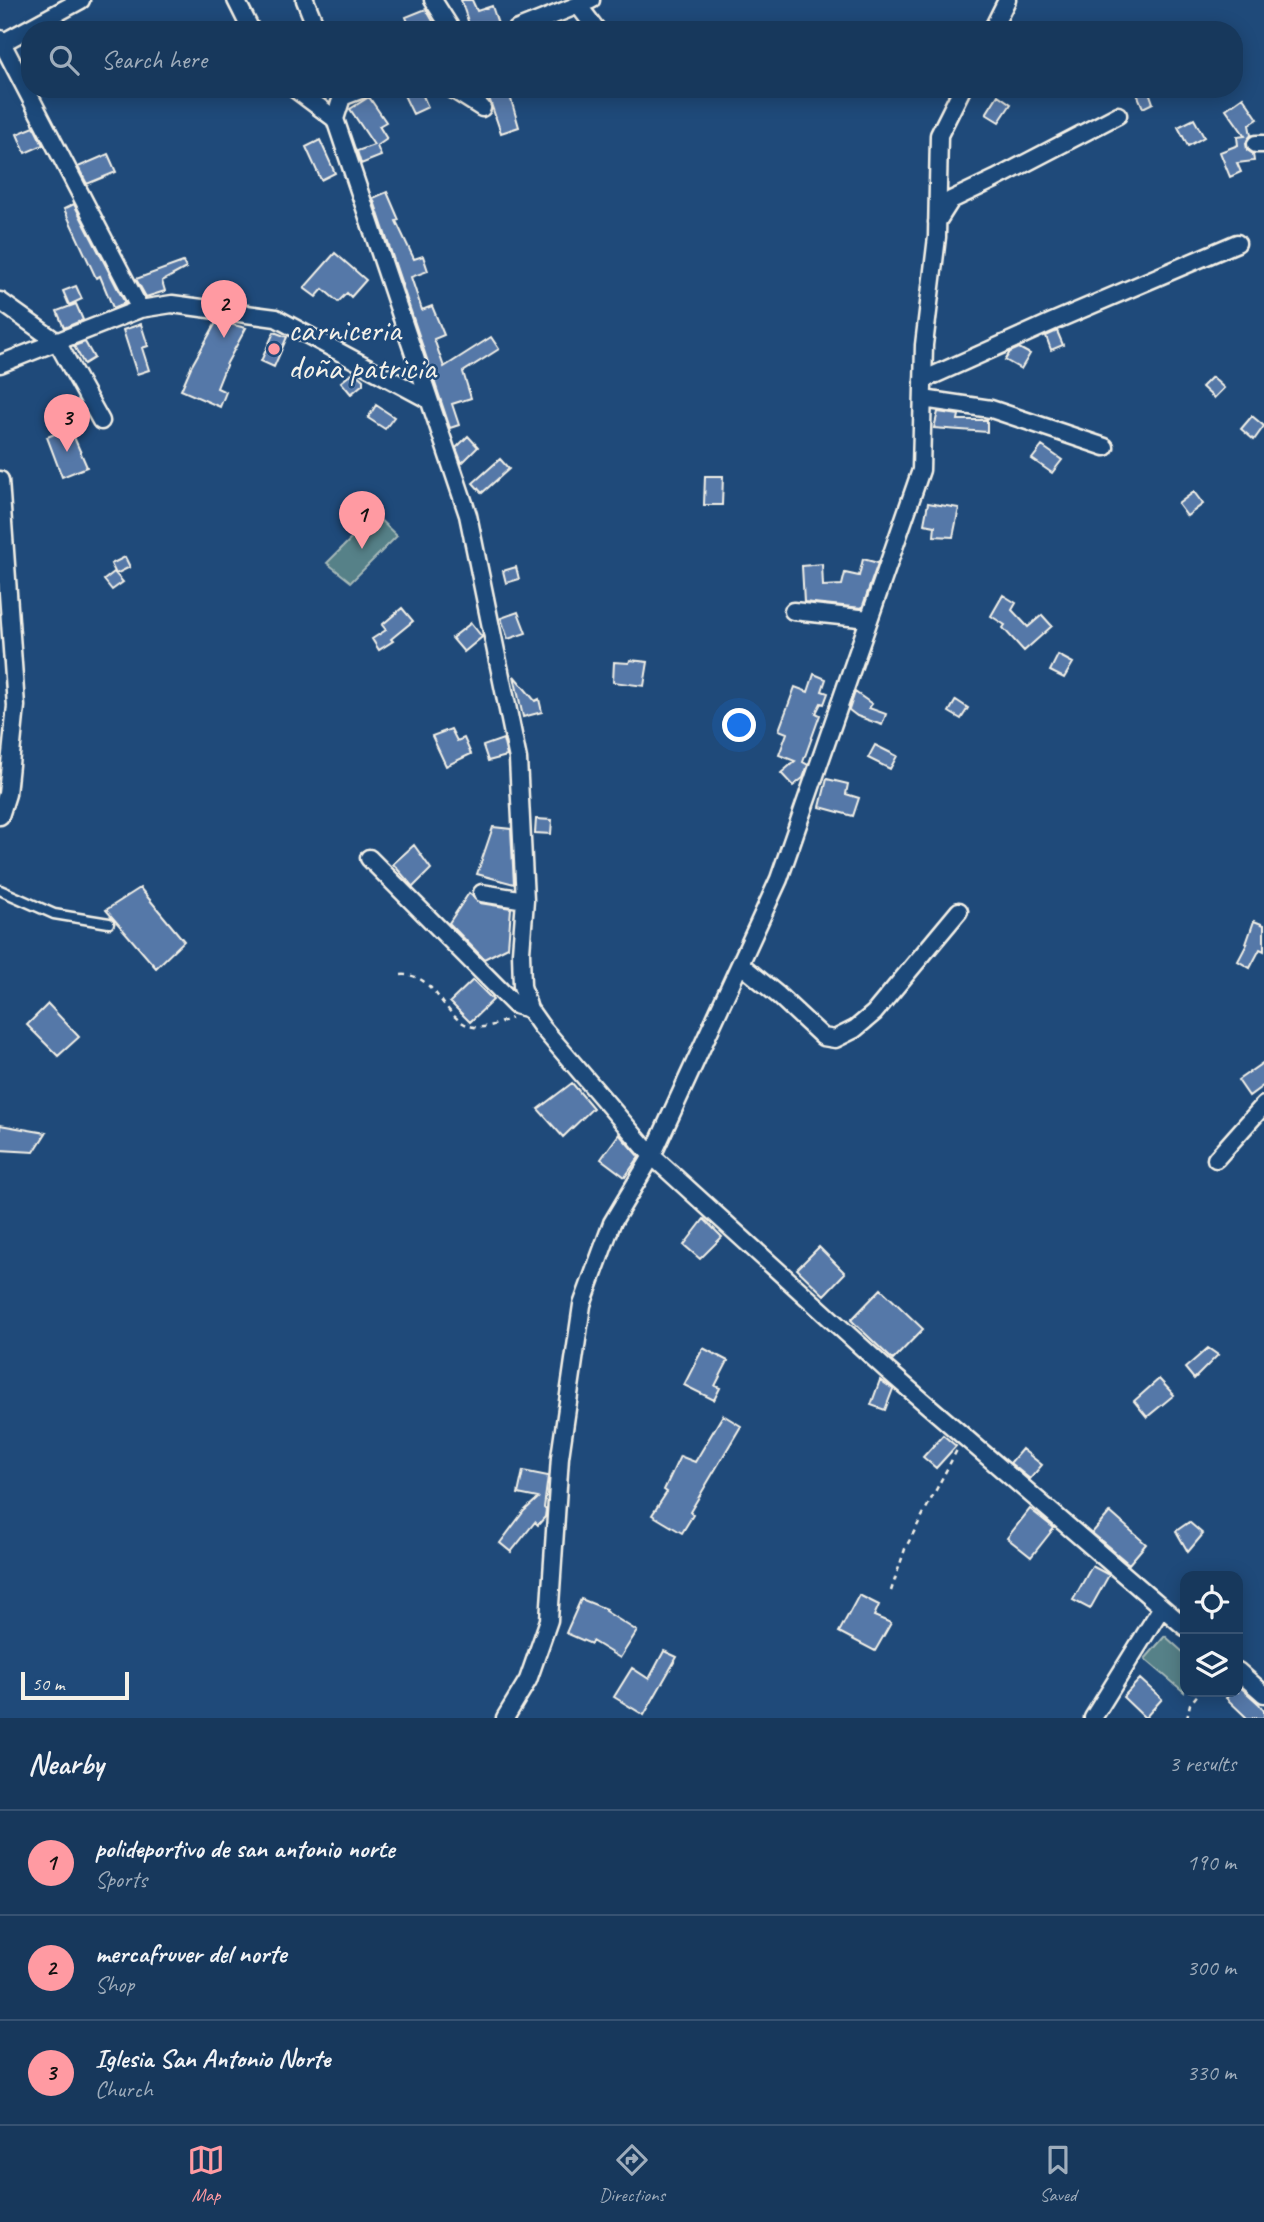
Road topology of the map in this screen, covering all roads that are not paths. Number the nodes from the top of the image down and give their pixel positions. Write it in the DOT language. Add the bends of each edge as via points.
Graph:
graph roads {
  1 [pos="81,0"];
  2 [pos="236,0"];
  3 [pos="305,0"];
  4 [pos="433,0"];
  5 [pos="1007,0"];
  6 [pos="578,3"];
  7 [pos="40,21"];
  8 [pos="246,21"];
  9 [pos="313,21"];
  10 [pos="446,21"];
  11 [pos="537,21"];
  12 [pos="591,21"];
  13 [pos="996,21"];
  14 [pos="21,31"];
  15 [pos="1,41"];
  16 [pos="21,80"];
  17 [pos="31,98"];
  18 [pos="307,98"];
  19 [pos="340,98"];
  20 [pos="466,98"];
  21 [pos="958,98"];
  22 [pos="482,108"];
  23 [pos="1118,115"];
  24 [pos="335,119"];
  25 [pos="937,222"];
  26 [pos="1237,243"];
  27 [pos="0,301"];
  28 [pos="140,309"];
  29 [pos="57,342"];
  30 [pos="0,364"];
  31 [pos="923,380"];
  32 [pos="429,400"];
  33 [pos="923,400"];
  34 [pos="101,421"];
  35 [pos="1105,447"];
  36 [pos="0,480"];
  37 [pos="793,611"];
  38 [pos="869,619"];
  39 [pos="4,775"];
  40 [pos="0,816"];
  41 [pos="369,858"];
  42 [pos="0,890"];
  43 [pos="482,893"];
  44 [pos="525,900"];
  45 [pos="959,911"];
  46 [pos="109,923"];
  47 [pos="740,964"];
  48 [pos="529,1009"];
  49 [pos="1264,1105"];
  50 [pos="652,1156"];
  51 [pos="1216,1159"];
  52 [pos="1162,1607"];
  53 [pos="1180,1623"];
  54 [pos="1243,1675"];
  55 [pos="1264,1694"];
  56 [pos="505,1718"];
  57 [pos="1093,1718"];
  1 -- 7 [label="street"];
  2 -- 8 [label="street"];
  3 -- 9 [label="street"];
  4 -- 10 [label="street"];
  5 -- 13 [label="street"];
  6 -- 11 [label="street"];
  6 -- 12 [label="street"];
  14 -- 15 [label="street"];
  15 -- 16 [label="street"];
  17 -- 28 [label="street"];
  18 -- 24 [label="street"];
  19 -- 24 [label="street"];
  20 -- 22 [label="street"];
  21 -- 25 [label="street" via="939,135"];
  23 -- 25 [label="street" via="951,200"];
  24 -- 32 [label="street"];
  25 -- 31 [label="street"];
  26 -- 31 [label="street"];
  27 -- 29 [label="street"];
  28 -- 29 [label="street"];
  28 -- 32 [label="street" via="172,304 276,318"];
  29 -- 30 [label="street"];
  29 -- 34 [label="street"];
  31 -- 33 [label="street"];
  32 -- 44 [label="street" via="468,516 518,758"];
  33 -- 35 [label="street" via="991,409"];
  33 -- 38 [label="street" via="922,470"];
  36 -- 39 [label="street" via="16,706"];
  37 -- 38 [label="street"];
  38 -- 47 [label="street" via="779,879"];
  39 -- 40 [label="street" via="6,794"];
  41 -- 48 [label="street" via="515,1005"];
  42 -- 46 [label="lane" via="54,914"];
  43 -- 44 [label="street"];
  44 -- 48 [label="street" via="522,986"];
  45 -- 47 [label="street" via="874,1013 835,1040 823,1037"];
  47 -- 50 [label="street"];
  48 -- 50 [label="street"];
  49 -- 51 [label="street"];
  50 -- 52 [label="street" via="888,1371"];
  50 -- 56 [label="street" via="612,1223 582,1305 560,1457 548,1620 528,1680"];
  52 -- 53 [label="street"];
  52 -- 57 [label="street"];
  54 -- 55 [label="street"];
}
